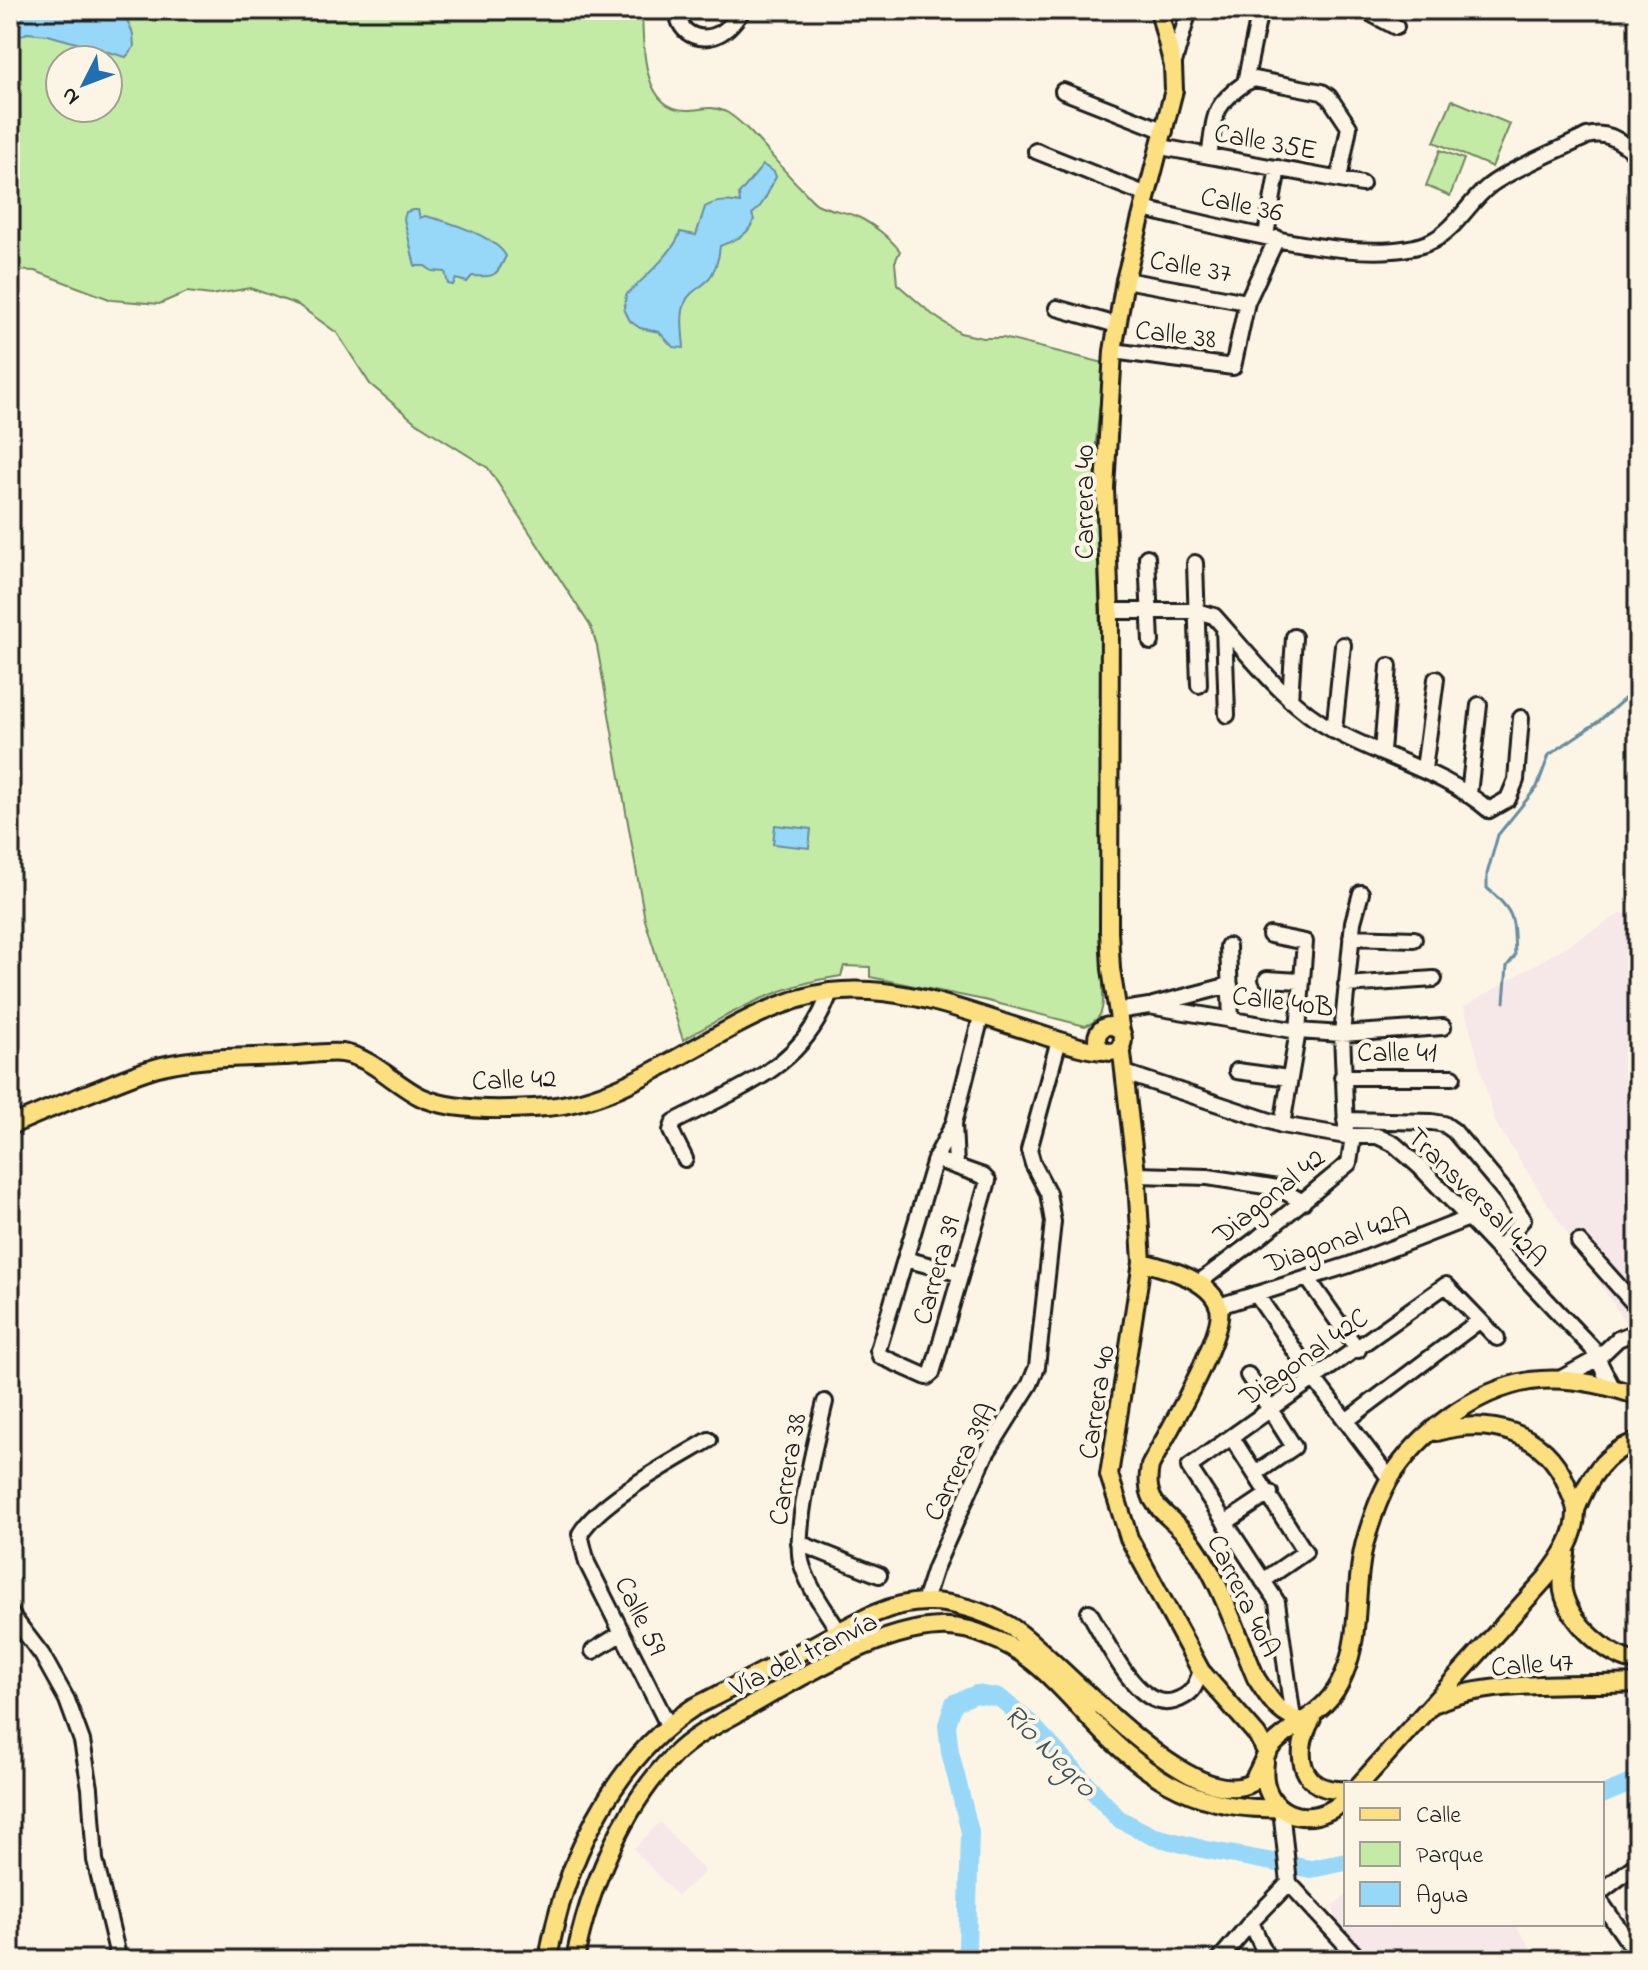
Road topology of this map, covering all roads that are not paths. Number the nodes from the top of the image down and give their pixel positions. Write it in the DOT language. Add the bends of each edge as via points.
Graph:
graph roads {
  1 [pos="678,10"];
  2 [pos="743,10"];
  3 [pos="1159,10"];
  4 [pos="1189,10"];
  5 [pos="1260,10"];
  6 [pos="1364,10"];
  7 [pos="1396,27"];
  8 [pos="1173,66"];
  9 [pos="1245,83"];
  10 [pos="1063,91"];
  11 [pos="1163,139"];
  12 [pos="1036,151"];
  13 [pos="1638,154"];
  14 [pos="1209,156"];
  15 [pos="1278,168"];
  16 [pos="1339,179"];
  17 [pos="1362,184"];
  18 [pos="1145,202"];
  19 [pos="1272,237"];
  20 [pos="1125,280"];
  21 [pos="1247,302"];
  22 [pos="1057,308"];
  23 [pos="1117,325"];
  24 [pos="1113,351"];
  25 [pos="1147,557"];
  26 [pos="1195,563"];
  27 [pos="1110,611"];
  28 [pos="1149,611"];
  29 [pos="1197,611"];
  30 [pos="1224,627"];
  31 [pos="1294,637"];
  32 [pos="1151,642"];
  33 [pos="1343,645"];
  34 [pos="1389,666"];
  35 [pos="1436,679"];
  36 [pos="1199,685"];
  37 [pos="1290,700"];
  38 [pos="1479,705"];
  39 [pos="1227,715"];
  40 [pos="1521,718"];
  41 [pos="1334,731"];
  42 [pos="1382,751"];
  43 [pos="1424,769"];
  44 [pos="1469,794"];
  45 [pos="1361,893"];
  46 [pos="1270,935"];
  47 [pos="1351,937"];
  48 [pos="1414,939"];
  49 [pos="1228,946"];
  50 [pos="1267,979"];
  51 [pos="1434,979"];
  52 [pos="1300,981"];
  53 [pos="1230,985"];
  54 [pos="1346,985"];
  55 [pos="830,992"];
  56 [pos="1149,1006"];
  57 [pos="1116,1007"];
  58 [pos="981,1017"];
  59 [pos="1231,1020"];
  60 [pos="1443,1027"];
  61 [pos="1298,1031"];
  62 [pos="1342,1034"];
  63 [pos="1110,1040"];
  64 [pos="1061,1041"];
  65 [pos="1124,1069"];
  66 [pos="1237,1071"];
  67 [pos="1342,1077"];
  68 [pos="1453,1077"];
  69 [pos="1289,1078"];
  70 [pos="1345,1120"];
  71 [pos="954,1123"];
  72 [pos="1282,1125"];
  73 [pos="10,1126"];
  74 [pos="1350,1136"];
  75 [pos="685,1159"];
  76 [pos="935,1159"];
  77 [pos="956,1166"];
  78 [pos="1137,1175"];
  79 [pos="1303,1202"];
  80 [pos="1469,1218"];
  81 [pos="1579,1242"];
  82 [pos="1498,1250"];
  83 [pos="905,1259"];
  84 [pos="1142,1262"];
  85 [pos="961,1274"];
  86 [pos="1308,1279"];
  87 [pos="1198,1283"];
  88 [pos="1256,1294"];
  89 [pos="1219,1306"];
  90 [pos="1638,1308"];
  91 [pos="1479,1321"];
  92 [pos="1638,1331"];
  93 [pos="1497,1338"];
  94 [pos="1618,1339"];
  95 [pos="1585,1340"];
  96 [pos="1358,1350"];
  97 [pos="1598,1358"];
  98 [pos="1248,1375"];
  99 [pos="1560,1379"];
  100 [pos="1315,1380"];
  101 [pos="1612,1387"];
  102 [pos="1638,1396"];
  103 [pos="825,1402"];
  104 [pos="1271,1411"];
  105 [pos="1346,1421"];
  106 [pos="1428,1435"];
  107 [pos="1232,1438"];
  108 [pos="709,1440"];
  109 [pos="1638,1441"];
  110 [pos="1256,1473"];
  111 [pos="1390,1479"];
  112 [pos="1270,1493"];
  113 [pos="1576,1510"];
  114 [pos="1225,1523"];
  115 [pos="799,1543"];
  116 [pos="1567,1549"];
  117 [pos="879,1575"];
  118 [pos="1263,1581"];
  119 [pos="924,1602"];
  120 [pos="1089,1612"];
  121 [pos="10,1613"];
  122 [pos="839,1632"];
  123 [pos="622,1633"];
  124 [pos="593,1651"];
  125 [pos="1638,1662"];
  126 [pos="1201,1671"];
  127 [pos="1638,1683"];
  128 [pos="1431,1706"];
  129 [pos="1304,1718"];
  130 [pos="668,1725"];
  131 [pos="1267,1753"];
  132 [pos="1362,1782"];
  133 [pos="1344,1790"];
  134 [pos="1344,1800"];
  135 [pos="1280,1809"];
  136 [pos="1297,1818"];
  137 [pos="1284,1838"];
  138 [pos="1638,1863"];
  139 [pos="1289,1883"];
  140 [pos="1604,1889"];
  141 [pos="1604,1907"];
  142 [pos="1251,1922"];
  143 [pos="1638,1956"];
  144 [pos="119,1960"];
  145 [pos="548,1960"];
  146 [pos="575,1960"];
  147 [pos="1219,1960"];
  148 [pos="1268,1960"];
  149 [pos="1360,1960"];
  1 -- 2 [label="street" via="686,32 712,38"];
  3 -- 8 [label="main road"];
  4 -- 8 [label="street, Carrera 40"];
  5 -- 9 [label="street"];
  6 -- 7 [label="street"];
  8 -- 11 [label="main road, Carrera 40" via="1174,90"];
  9 -- 14 [label="street" via="1218,106"];
  9 -- 16 [label="street" via="1254,79 1329,97 1349,127"];
  10 -- 11 [label="street, Calle 35E"];
  11 -- 14 [label="street, Calle 35E"];
  11 -- 18 [label="main road, Carrera 40"];
  12 -- 18 [label="street"];
  13 -- 19 [label="street, Calle 36" via="1600,132 1587,136 1492,184 1468,204 1454,226 1405,250 1329,249"];
  14 -- 15 [label="street, Calle 35E"];
  15 -- 16 [label="street, Calle 35E"];
  15 -- 19 [label="street"];
  16 -- 17 [label="street, Calle 35E"];
  18 -- 19 [label="street, Calle 36"];
  18 -- 20 [label="main road, Carrera 40"];
  19 -- 21 [label="street"];
  20 -- 21 [label="street, Calle 37"];
  20 -- 23 [label="main road, Carrera 40"];
  21 -- 24 [label="street, Calle 38" via="1233,367"];
  22 -- 23 [label="street"];
  23 -- 24 [label="main road, Carrera 40"];
  24 -- 27 [label="main road, Carrera 40" via="1105,488"];
  25 -- 28 [label="street"];
  26 -- 29 [label="street"];
  27 -- 28 [label="street"];
  27 -- 57 [label="main road, Carrera 40" via="1109,931"];
  28 -- 29 [label="street"];
  28 -- 32 [label="street"];
  29 -- 30 [label="street" via="1214,616"];
  29 -- 36 [label="street"];
  30 -- 37 [label="street"];
  30 -- 39 [label="street"];
  31 -- 37 [label="street"];
  33 -- 41 [label="street"];
  34 -- 42 [label="street"];
  35 -- 43 [label="street"];
  37 -- 41 [label="street"];
  38 -- 44 [label="street"];
  40 -- 44 [label="street" via="1516,780 1508,799 1489,810"];
  41 -- 42 [label="street"];
  42 -- 43 [label="street"];
  43 -- 44 [label="street"];
  45 -- 47 [label="street, Diagonal 42"];
  46 -- 52 [label="street" via="1305,942"];
  47 -- 48 [label="street"];
  47 -- 54 [label="street, Diagonal 42"];
  49 -- 53 [label="street"];
  50 -- 52 [label="street"];
  51 -- 54 [label="street"];
  52 -- 61 [label="street"];
  53 -- 56 [label="street"];
  53 -- 59 [label="street"];
  54 -- 62 [label="street, Diagonal 42"];
  55 -- 58 [label="main road, Calle 42" via="902,996"];
  55 -- 73 [label="main road, Calle 42" via="771,1010 608,1091 549,1107 440,1103 342,1053 164,1065"];
  55 -- 75 [label="street" via="808,1037 777,1067 674,1122 671,1131"];
  56 -- 57 [label="street, Calle 40B"];
  56 -- 59 [label="street, Calle 40B"];
  57 -- 63 [label="main road, Carrera 40"];
  58 -- 64 [label="main road, Calle 42"];
  58 -- 71 [label="street"];
  59 -- 61 [label="street, Calle 40B"];
  60 -- 62 [label="street, Calle 40B"];
  61 -- 62 [label="street, Calle 40B"];
  61 -- 69 [label="street"];
  62 -- 67 [label="street, Diagonal 42"];
  63 -- 64 [label="main road"];
  63 -- 65 [label="main road"];
  64 -- 119 [label="street, Carrera 39A" via="1029,1150 1048,1193 1053,1222 1037,1367 986,1454"];
  65 -- 72 [label="street, Transversal 42A"];
  65 -- 78 [label="main road, Carrera 40"];
  66 -- 69 [label="street"];
  67 -- 68 [label="street, Calle 41"];
  67 -- 70 [label="street, Diagonal 42"];
  69 -- 72 [label="street"];
  70 -- 74 [label="street, Diagonal 42"];
  70 -- 82 [label="street, Transversal 42A" via="1444,1124 1463,1140 1523,1219"];
  71 -- 76 [label="street"];
  71 -- 77 [label="street"];
  72 -- 74 [label="street, Transversal 42A"];
  74 -- 79 [label="street, Diagonal 42" via="1349,1163"];
  74 -- 80 [label="street, Transversal 42A" via="1377,1136 1394,1144"];
  76 -- 77 [label="street"];
  76 -- 83 [label="street"];
  77 -- 85 [label="street, Carrera 39" via="988,1181"];
  78 -- 79 [label="street" via="1208,1177 1278,1188"];
  78 -- 84 [label="main road, Carrera 40"];
  79 -- 87 [label="street, Diagonal 42"];
  80 -- 82 [label="street, Transversal 42A"];
  80 -- 86 [label="street, Diagonal 42A"];
  81 -- 90 [label="street"];
  82 -- 95 [label="street, Transversal 42A"];
  83 -- 85 [label="street"];
  83 -- 85 [label="street, Carrera 39" via="878,1352 927,1377"];
  84 -- 87 [label="main road"];
  84 -- 126 [label="main road, Carrera 40" via="1109,1475 1129,1538"];
  86 -- 88 [label="street, Diagonal 42A"];
  86 -- 96 [label="street"];
  87 -- 89 [label="main road"];
  88 -- 89 [label="street, Diagonal 42A"];
  88 -- 100 [label="street"];
  89 -- 129 [label="main road, Carrera 40A" via="1209,1351 1150,1466 1149,1491 1156,1506 1204,1558 1256,1678 1280,1711"];
  91 -- 93 [label="street"];
  91 -- 96 [label="street, Diagonal 42C" via="1446,1285"];
  91 -- 105 [label="street"];
  92 -- 94 [label="street"];
  94 -- 95 [label="street"];
  94 -- 97 [label="street"];
  95 -- 97 [label="street, Transversal 42A"];
  96 -- 100 [label="street, Diagonal 42C"];
  97 -- 99 [label="street"];
  97 -- 101 [label="street, Transversal 42A"];
  98 -- 104 [label="street"];
  99 -- 101 [label="main road"];
  99 -- 106 [label="main road" via="1529,1382 1480,1398"];
  100 -- 104 [label="street, Diagonal 42C"];
  100 -- 105 [label="street"];
  101 -- 102 [label="main road"];
  103 -- 115 [label="street, Carrera 38"];
  104 -- 107 [label="street, Diagonal 42C"];
  104 -- 110 [label="street" via="1294,1447"];
  105 -- 111 [label="street"];
  106 -- 111 [label="main road"];
  106 -- 113 [label="main road" via="1474,1426 1519,1433 1551,1459"];
  107 -- 110 [label="street"];
  107 -- 114 [label="street, Diagonal 42C" via="1189,1467"];
  108 -- 123 [label="street, Calle 59" via="613,1501 580,1534"];
  109 -- 113 [label="main road, Calle 47" via="1596,1469"];
  110 -- 112 [label="street"];
  111 -- 129 [label="main road" via="1364,1545 1351,1656 1330,1700"];
  112 -- 114 [label="street"];
  112 -- 118 [label="street" via="1305,1552"];
  113 -- 116 [label="main road, Calle 47"];
  114 -- 118 [label="street"];
  115 -- 117 [label="street"];
  115 -- 122 [label="street, Carrera 38" via="805,1574"];
  116 -- 125 [label="main road, Calle 47" via="1564,1594 1579,1621 1615,1655"];
  116 -- 128 [label="main road"];
  118 -- 129 [label="street" via="1277,1602"];
  119 -- 122 [label="main road, Vía del tranvía" via="894,1607"];
  119 -- 131 [label="main road, Vía del tranvía" via="994,1618 1023,1635 1129,1733 1201,1778 1245,1786"];
  120 -- 126 [label="street" via="1133,1683 1156,1702 1187,1697"];
  121 -- 144 [label="street" via="42,1655 82,1741 95,1860"];
  122 -- 130 [label="main road, Vía del tranvía"];
  123 -- 124 [label="street"];
  123 -- 130 [label="street, Calle 59"];
  126 -- 131 [label="main road, Carrera 40"];
  127 -- 128 [label="main road, Calle 47" via="1507,1688 1450,1697"];
  128 -- 132 [label="main road"];
  129 -- 131 [label="main road"];
  129 -- 133 [label="main road" via="1302,1764 1314,1781"];
  130 -- 145 [label="main road, Vía del tranvía" via="619,1784 585,1842 561,1902"];
  131 -- 135 [label="main road" via="1264,1772"];
  134 -- 136 [label="main road" via="1326,1813"];
  135 -- 136 [label="main road"];
  135 -- 137 [label="street"];
  135 -- 146 [label="main road, Vía del tranvía" via="1217,1802 1165,1782 1113,1745 1059,1685 1015,1648 956,1628 909,1632 848,1654 692,1739 673,1755 619,1833 588,1906"];
  136 -- 137 [label="street"];
  137 -- 139 [label="street"];
  138 -- 140 [label="street"];
  139 -- 142 [label="street"];
  139 -- 149 [label="street"];
  141 -- 143 [label="street"];
  142 -- 147 [label="street"];
  142 -- 148 [label="street"];
}
